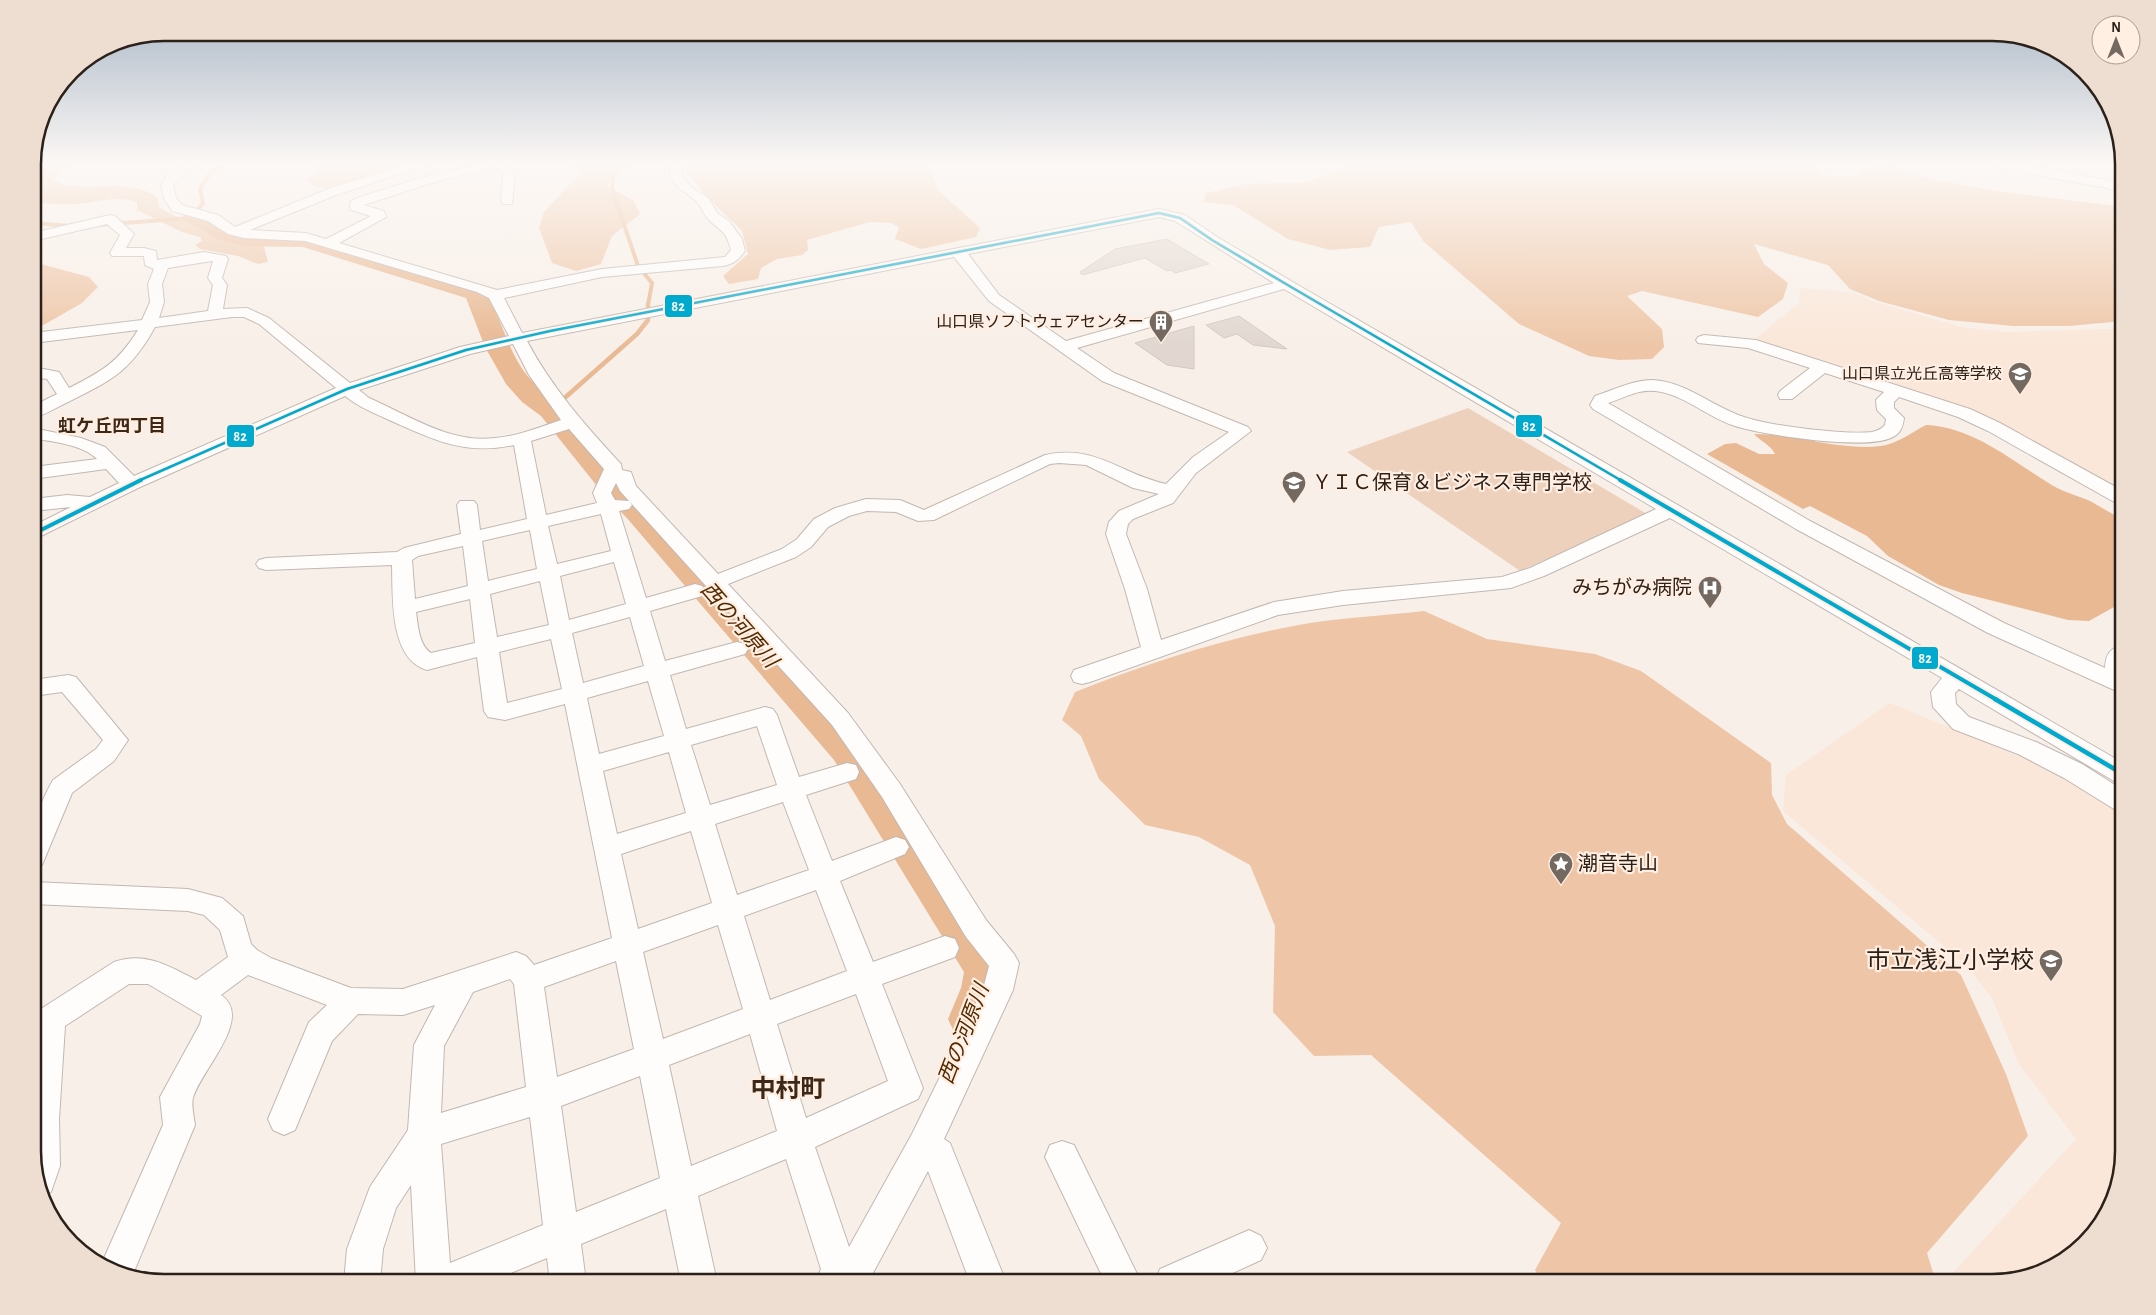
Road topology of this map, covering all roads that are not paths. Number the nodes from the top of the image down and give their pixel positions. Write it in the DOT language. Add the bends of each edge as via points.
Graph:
graph roads {
  1 [pos="83,225"];
  2 [pos="117,225"];
  3 [pos="224,225"];
  4 [pos="249,225"];
  5 [pos="363,225"];
  6 [pos="725,225"];
  7 [pos="1089,225"];
  8 [pos="1191,225"];
  9 [pos="233,232"];
  10 [pos="42,235"];
  11 [pos="328,243"];
  12 [pos="956,251"];
  13 [pos="158,265"];
  14 [pos="1286,284"];
  15 [pos="495,295"];
  16 [pos="215,314"];
  17 [pos="149,324"];
  18 [pos="42,337"];
  19 [pos="517,338"];
  20 [pos="1704,340"];
  21 [pos="1066,346"];
  22 [pos="1822,367"];
  23 [pos="42,373"];
  24 [pos="347,389"];
  25 [pos="1897,391"];
  26 [pos="1786,395"];
  27 [pos="66,396"];
  28 [pos="42,408"];
  29 [pos="572,422"];
  30 [pos="42,435"];
  31 [pos="522,438"];
  32 [pos="108,463"];
  33 [pos="42,472"];
  34 [pos="131,484"];
  35 [pos="1170,491"];
  36 [pos="619,492"];
  37 [pos="2114,494"];
  38 [pos="93,503"];
  39 [pos="42,504"];
  40 [pos="467,505"];
  41 [pos="1671,510"];
  42 [pos="538,522"];
  43 [pos="42,529"];
  44 [pos="473,538"];
  45 [pos="622,554"];
  46 [pos="402,558"];
  47 [pos="266,564"];
  48 [pos="548,572"];
  49 [pos="705,587"];
  50 [pos="480,590"];
  51 [pos="639,607"];
  52 [pos="406,608"];
  53 [pos="562,629"];
  54 [pos="487,647"];
  55 [pos="737,648"];
  56 [pos="1153,650"];
  57 [pos="656,670"];
  58 [pos="1082,676"];
  59 [pos="1956,677"];
  60 [pos="2115,681"];
  61 [pos="42,687"];
  62 [pos="574,694"];
  63 [pos="678,741"];
  64 [pos="590,766"];
  65 [pos="2115,769"];
  66 [pos="847,772"];
  67 [pos="791,789"];
  68 [pos="2115,797"];
  69 [pos="702,818"];
  70 [pos="42,835"];
  71 [pos="896,847"];
  72 [pos="606,848"];
  73 [pos="826,875"];
  74 [pos="42,893"];
  75 [pos="728,908"];
  76 [pos="627,944"];
  77 [pos="945,948"];
  78 [pos="247,959"];
  79 [pos="864,978"];
  80 [pos="528,980"];
  81 [pos="464,982"];
  82 [pos="198,996"];
  83 [pos="352,1001"];
  84 [pos="760,1017"];
  85 [pos="42,1023"];
  86 [pos="42,1026"];
  87 [pos="651,1057"];
  88 [pos="544,1097"];
  89 [pos="284,1119"];
  90 [pos="424,1134"];
  91 [pos="796,1139"];
  92 [pos="924,1145"];
  93 [pos="1062,1157"];
  94 [pos="43,1166"];
  95 [pos="678,1187"];
  96 [pos="562,1235"];
  97 [pos="1249,1248"];
  98 [pos="120,1265"];
  99 [pos="363,1274"];
  100 [pos="433,1274"];
  101 [pos="467,1274"];
  102 [pos="567,1274"];
  103 [pos="697,1274"];
  104 [pos="837,1274"];
  105 [pos="847,1274"];
  106 [pos="985,1274"];
  107 [pos="1120,1274"];
  108 [pos="1190,1274"];
  1 -- 10 [label="street"];
  2 -- 13 [label="street" via="127,234 117,253 151,254 150,262"];
  3 -- 9 [label="street"];
  4 -- 9 [label="street"];
  5 -- 11 [label="street"];
  6 -- 15 [label="street" via="735,239 738,251 730,260 602,274"];
  7 -- 12 [label="street"];
  8 -- 14 [label="street"];
  9 -- 11 [label="street" via="306,237"];
  11 -- 15 [label="street"];
  12 -- 19 [label="street"];
  12 -- 21 [label="street" via="994,298"];
  13 -- 16 [label="street" via="201,257 221,260 215,278 220,285"];
  13 -- 17 [label="street" via="161,268 154,290 157,302"];
  14 -- 21 [label="street"];
  14 -- 41 [label="street"];
  15 -- 19 [label="street"];
  16 -- 17 [label="street"];
  16 -- 24 [label="street" via="248,313 264,320"];
  17 -- 18 [label="street"];
  17 -- 27 [label="street" via="131,354 115,369"];
  19 -- 24 [label="street" via="466,350"];
  19 -- 29 [label="street" via="537,375"];
  20 -- 22 [label="street" via="1750,343"];
  21 -- 35 [label="street" via="1108,377 1242,431 1205,457"];
  22 -- 25 [label="street"];
  22 -- 26 [label="street"];
  23 -- 27 [label="street" via="58,379"];
  24 -- 31 [label="street" via="364,402 444,438 494,444"];
  24 -- 34 [label="street"];
  25 -- 37 [label="street" via="1994,427"];
  25 -- 60 [label="street" via="1886,400 1886,410 1895,418 1894,427 1873,437 1758,426 1723,416 1676,390 1657,386 1640,386 1601,400 1599,406 1812,530 1996,628"];
  27 -- 28 [label="street"];
  29 -- 31 [label="street"];
  29 -- 36 [label="street" via="613,465"];
  30 -- 32 [label="street" via="99,451"];
  31 -- 42 [label="street"];
  32 -- 33 [label="street"];
  32 -- 34 [label="street"];
  34 -- 38 [label="street"];
  35 -- 49 [label="street" via="1138,483 1090,458 1058,456 927,516 900,506 866,505 842,512 822,523 804,543 789,553"];
  35 -- 56 [label="street" via="1161,502 1126,515 1119,522 1116,534"];
  36 -- 42 [label="street"];
  36 -- 45 [label="street"];
  36 -- 49 [label="street"];
  38 -- 39 [label="street"];
  38 -- 43 [label="street"];
  40 -- 44 [label="street"];
  41 -- 56 [label="street" via="1504,584 1343,598 1274,609"];
  41 -- 59 [label="street"];
  42 -- 44 [label="street"];
  42 -- 48 [label="street"];
  44 -- 46 [label="street" via="411,552"];
  44 -- 50 [label="street"];
  45 -- 48 [label="street"];
  45 -- 51 [label="street"];
  46 -- 47 [label="street"];
  46 -- 52 [label="street"];
  48 -- 50 [label="street"];
  48 -- 53 [label="street"];
  49 -- 51 [label="street"];
  49 -- 92 [label="street" via="840,719 923,840 983,939 1004,963 998,990"];
  50 -- 52 [label="street"];
  50 -- 54 [label="street"];
  51 -- 53 [label="street"];
  51 -- 57 [label="street"];
  52 -- 54 [label="street" via="409,641 419,658 428,662"];
  53 -- 54 [label="street"];
  53 -- 62 [label="street"];
  54 -- 62 [label="street" via="496,711 505,712"];
  55 -- 57 [label="street"];
  56 -- 58 [label="street"];
  57 -- 62 [label="street"];
  57 -- 63 [label="street"];
  59 -- 65 [label="street"];
  59 -- 68 [label="street" via="1943,692 1945,707 1961,723 2027,748"];
  61 -- 70 [label="street" via="68,683 116,740 105,756 62,787"];
  62 -- 64 [label="street"];
  63 -- 64 [label="street"];
  63 -- 67 [label="street" via="765,715"];
  63 -- 69 [label="street"];
  64 -- 72 [label="street"];
  66 -- 67 [label="street"];
  67 -- 69 [label="street"];
  67 -- 73 [label="street"];
  69 -- 72 [label="street"];
  69 -- 75 [label="street"];
  71 -- 73 [label="street"];
  72 -- 76 [label="street"];
  73 -- 75 [label="street"];
  73 -- 79 [label="street"];
  74 -- 78 [label="street" via="188,900 212,906 233,924 238,949"];
  75 -- 76 [label="street"];
  75 -- 84 [label="street"];
  76 -- 80 [label="street"];
  76 -- 87 [label="street"];
  77 -- 79 [label="street"];
  78 -- 82 [label="street"];
  78 -- 83 [label="street"];
  79 -- 84 [label="street"];
  79 -- 91 [label="street" via="907,1088"];
  80 -- 81 [label="street" via="516,965"];
  80 -- 88 [label="street"];
  81 -- 83 [label="street" via="402,1002"];
  81 -- 90 [label="street" via="430,1045"];
  82 -- 85 [label="street" via="152,971 124,971"];
  82 -- 98 [label="street" via="218,1010 215,1027 176,1097 179,1125"];
  83 -- 89 [label="street" via="320,1032"];
  84 -- 87 [label="street"];
  84 -- 91 [label="street"];
  86 -- 94 [label="street" via="51,1029 43,1119"];
  87 -- 88 [label="street"];
  87 -- 95 [label="street"];
  88 -- 90 [label="street"];
  88 -- 96 [label="street"];
  90 -- 99 [label="street" via="382,1199 365,1249"];
  90 -- 100 [label="street"];
  91 -- 95 [label="street"];
  91 -- 104 [label="street"];
  92 -- 105 [label="street" via="861,1261"];
  92 -- 106 [label="street" via="938,1155"];
  93 -- 107 [label="street"];
  95 -- 96 [label="street"];
  95 -- 103 [label="street"];
  96 -- 101 [label="street"];
  96 -- 102 [label="street"];
  97 -- 108 [label="street"];
}
